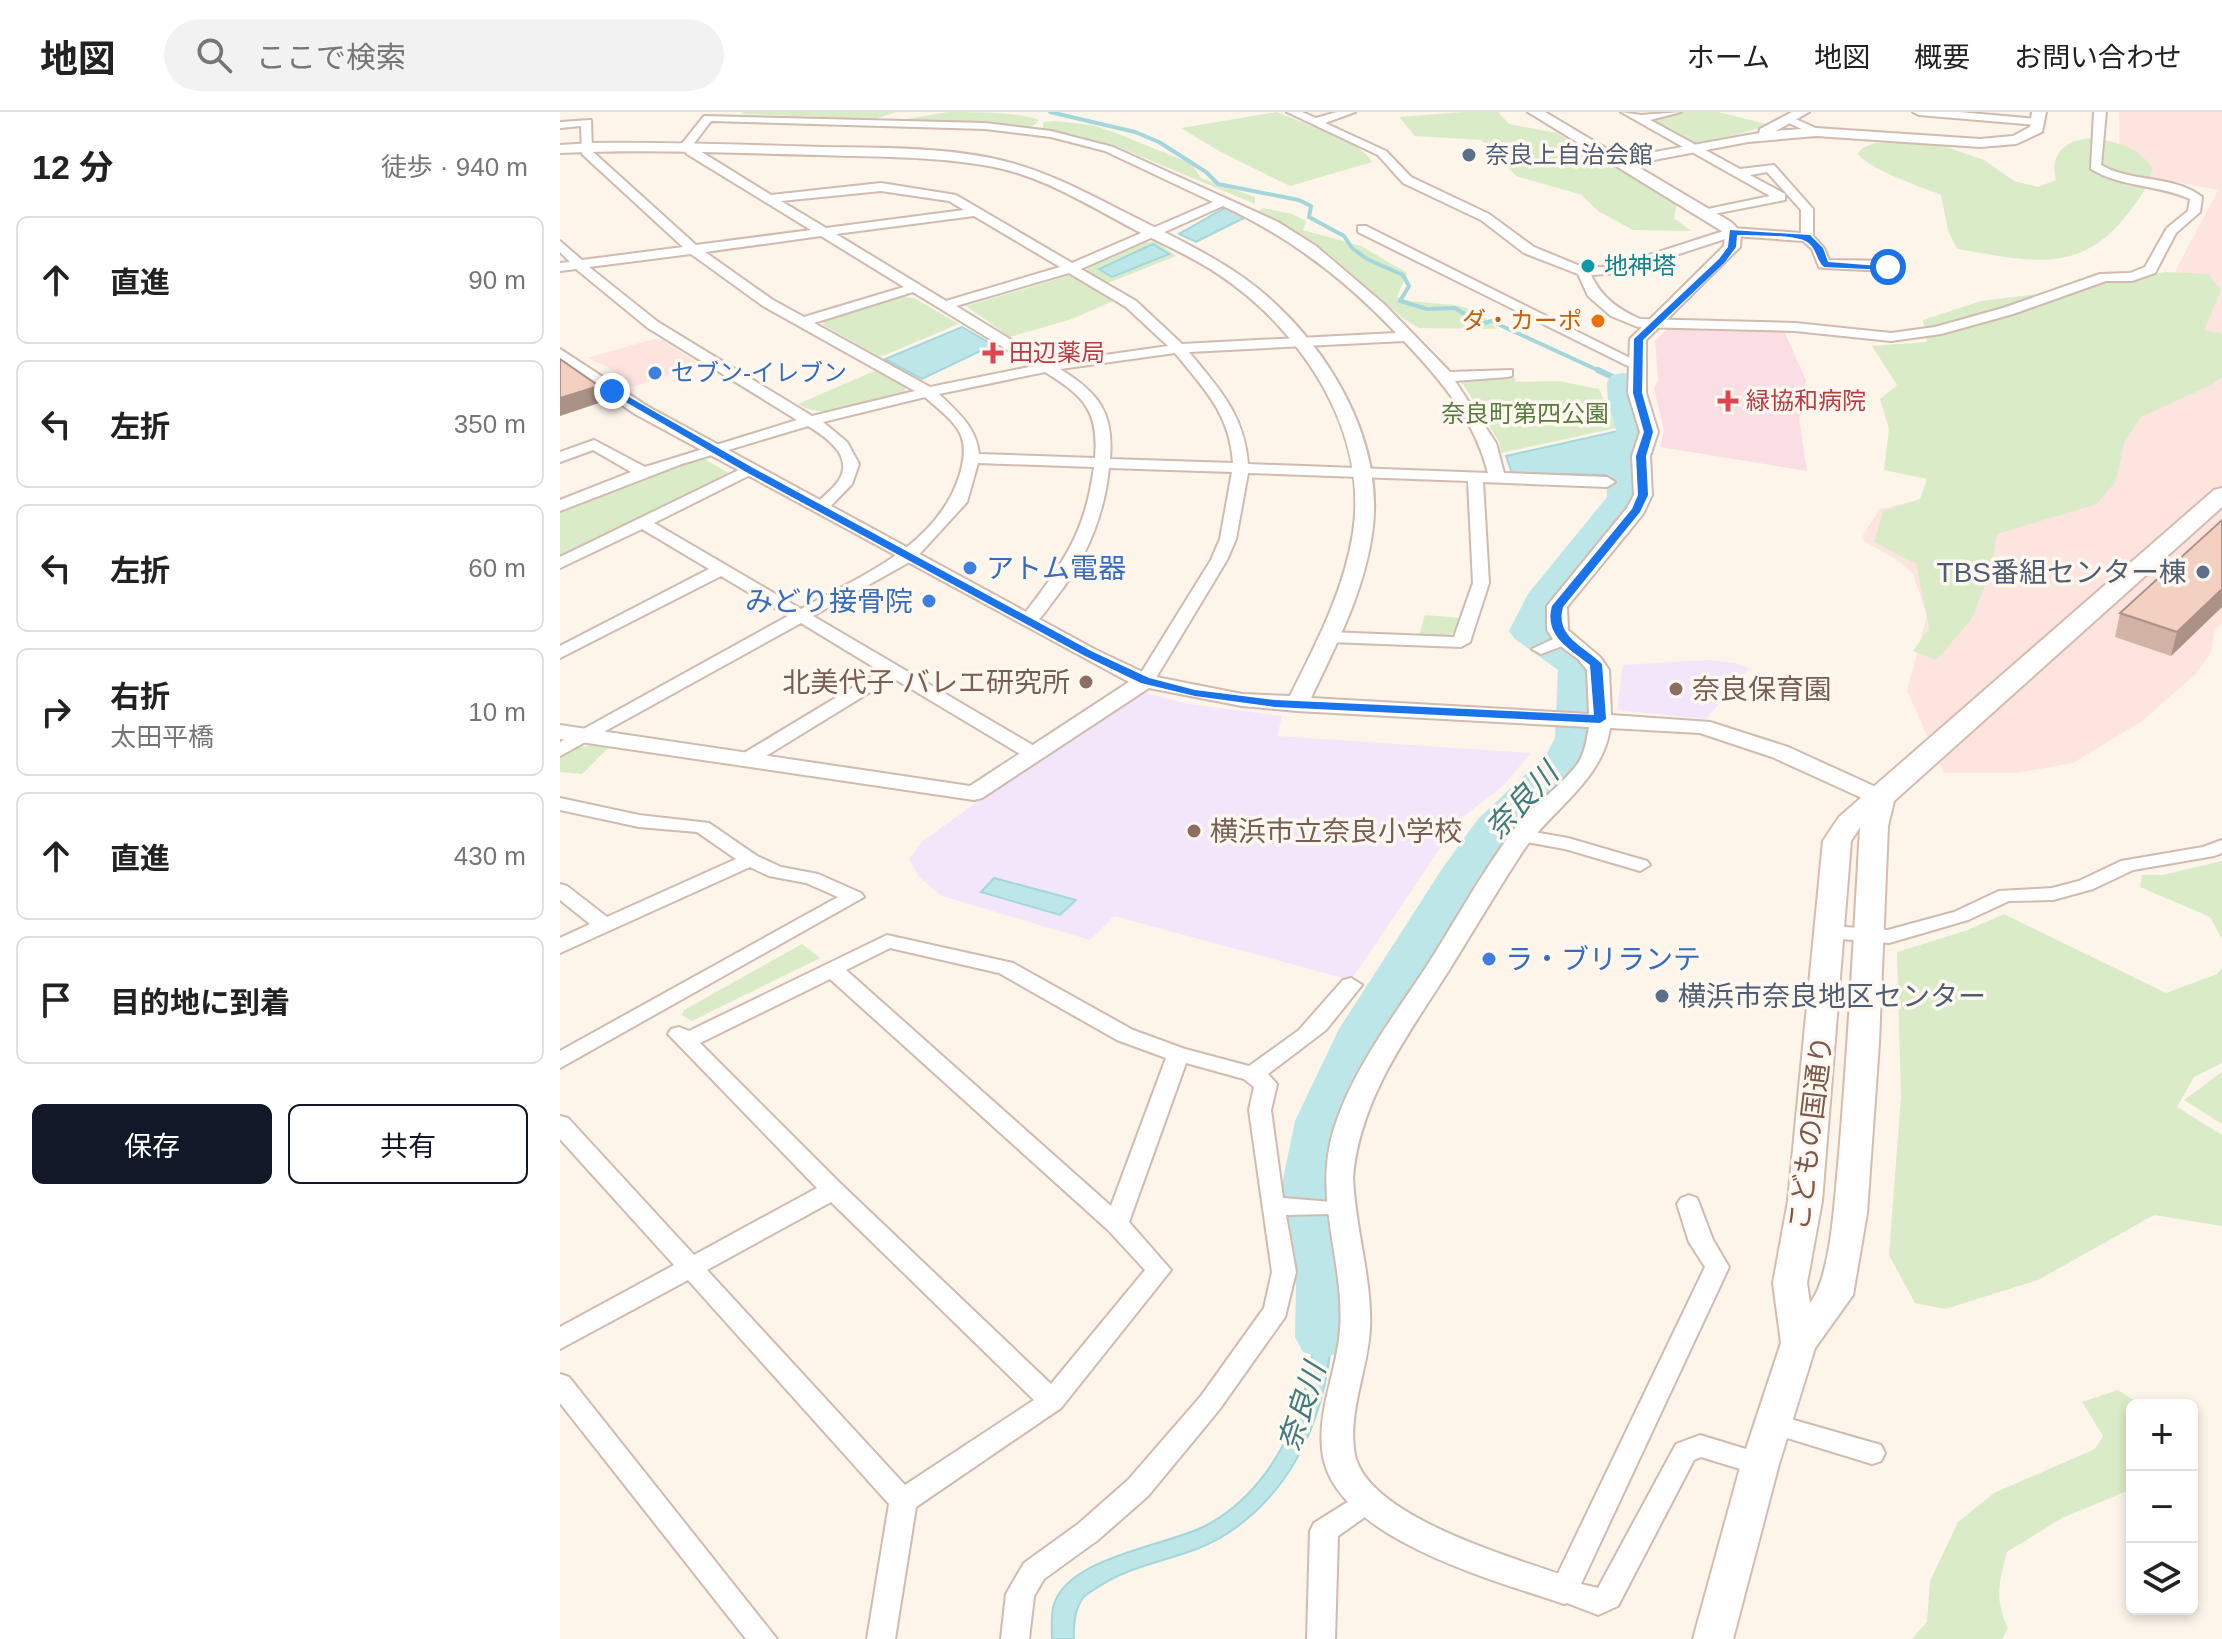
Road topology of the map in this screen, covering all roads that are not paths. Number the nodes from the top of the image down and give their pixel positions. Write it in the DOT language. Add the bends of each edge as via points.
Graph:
graph roads {
  1 [pos="578,112"];
  2 [pos="1293,112"];
  3 [pos="1349,112"];
  4 [pos="1535,112"];
  5 [pos="1627,112"];
  6 [pos="1675,112"];
  7 [pos="1919,112"];
  8 [pos="2100,112"];
  9 [pos="560,113"];
  10 [pos="711,115"];
  11 [pos="1796,116"];
  12 [pos="2038,117"];
  13 [pos="1640,119"];
  14 [pos="1318,121"];
  15 [pos="560,125"];
  16 [pos="1816,132"];
  17 [pos="1748,138"];
  18 [pos="686,146"];
  19 [pos="588,147"];
  20 [pos="560,149"];
  21 [pos="1696,149"];
  22 [pos="1622,162"];
  23 [pos="1740,173"];
  24 [pos="767,199"];
  25 [pos="1225,201"];
  26 [pos="978,212"];
  27 [pos="1707,213"];
  28 [pos="1362,229"];
  29 [pos="1733,232"];
  30 [pos="823,233"];
  31 [pos="1152,233"];
  32 [pos="1807,237"];
  33 [pos="560,245"];
  34 [pos="694,250"];
  35 [pos="578,265"];
  36 [pos="1896,265"];
  37 [pos="560,267"];
  38 [pos="1072,268"];
  39 [pos="1583,272"];
  40 [pos="913,288"];
  41 [pos="943,306"];
  42 [pos="803,322"];
  43 [pos="1652,325"];
  44 [pos="1407,337"];
  45 [pos="1299,341"];
  46 [pos="1179,349"];
  47 [pos="562,358"];
  48 [pos="1639,366"];
  49 [pos="1046,368"];
  50 [pos="1507,373"];
  51 [pos="1446,377"];
  52 [pos="928,392"];
  53 [pos="809,421"];
  54 [pos="712,450"];
  55 [pos="560,457"];
  56 [pos="972,458"];
  57 [pos="1102,463"];
  58 [pos="1241,467"];
  59 [pos="749,470"];
  60 [pos="643,472"];
  61 [pos="1363,472"];
  62 [pos="1475,477"];
  63 [pos="1497,477"];
  64 [pos="1607,482"];
  65 [pos="2222,495"];
  66 [pos="560,506"];
  67 [pos="820,508"];
  68 [pos="643,523"];
  69 [pos="909,556"];
  70 [pos="560,563"];
  71 [pos="720,570"];
  72 [pos="802,617"];
  73 [pos="1028,621"];
  74 [pos="1329,637"];
  75 [pos="560,653"];
  76 [pos="892,671"];
  77 [pos="1145,681"];
  78 [pos="1297,705"];
  79 [pos="1596,719"];
  80 [pos="560,732"];
  81 [pos="583,737"];
  82 [pos="560,750"];
  83 [pos="1034,754"];
  84 [pos="746,760"];
  85 [pos="1881,798"];
  86 [pos="560,804"];
  87 [pos="1522,836"];
  88 [pos="2222,846"];
  89 [pos="750,860"];
  90 [pos="1640,865"];
  91 [pos="560,890"];
  92 [pos="605,926"];
  93 [pos="1830,932"];
  94 [pos="1869,937"];
  95 [pos="560,946"];
  96 [pos="832,969"];
  97 [pos="1351,985"];
  98 [pos="670,1026"];
  99 [pos="1178,1054"];
  100 [pos="560,1061"];
  101 [pos="1252,1074"];
  102 [pos="560,1124"];
  103 [pos="833,1190"];
  104 [pos="1689,1204"];
  105 [pos="1279,1206"];
  106 [pos="1324,1208"];
  107 [pos="1116,1224"];
  108 [pos="690,1268"];
  109 [pos="560,1339"];
  110 [pos="1799,1343"];
  111 [pos="560,1384"];
  112 [pos="1052,1401"];
  113 [pos="1773,1424"];
  114 [pos="1872,1453"];
  115 [pos="1760,1464"];
  116 [pos="903,1501"];
  117 [pos="1365,1502"];
  118 [pos="1564,1590"];
  119 [pos="763,1639"];
  120 [pos="881,1639"];
  121 [pos="1015,1639"];
  122 [pos="1321,1639"];
  123 [pos="1713,1639"];
  1 -- 9 [label="street"];
  2 -- 14 [label="street"];
  3 -- 14 [label="street"];
  4 -- 22 [label="street"];
  5 -- 13 [label="street"];
  6 -- 13 [label="street"];
  7 -- 12 [label="street"];
  8 -- 43 [label="street" via="2095,166 2123,180 2196,197 2194,212 2171,231 2150,270 2132,277 2105,277 1917,335"];
  10 -- 18 [label="street"];
  10 -- 25 [label="street" via="985,126 1051,134 1109,149"];
  11 -- 16 [label="street"];
  11 -- 17 [label="street"];
  12 -- 16 [label="street" via="2037,129 2028,135 1998,142"];
  13 -- 21 [label="street"];
  14 -- 39 [label="street" via="1382,153 1407,180 1485,217 1529,250"];
  15 -- 19 [label="street" via="587,122"];
  16 -- 17 [label="street"];
  17 -- 21 [label="street"];
  18 -- 19 [label="street"];
  18 -- 24 [label="street"];
  18 -- 31 [label="street" via="983,161 1040,176"];
  19 -- 20 [label="street"];
  19 -- 34 [label="street" via="592,159"];
  21 -- 22 [label="street"];
  21 -- 23 [label="street"];
  22 -- 27 [label="street"];
  23 -- 27 [label="street" via="1781,197"];
  23 -- 32 [label="street" via="1770,168 1807,209"];
  24 -- 26 [label="street" via="881,187 952,198"];
  24 -- 30 [label="street"];
  25 -- 31 [label="street"];
  25 -- 44 [label="street" via="1311,249"];
  26 -- 30 [label="street"];
  26 -- 38 [label="street"];
  27 -- 29 [label="street"];
  28 -- 48 [label="street"];
  29 -- 32 [label="street"];
  29 -- 39 [label="street" via="1616,270"];
  29 -- 43 [label="street" via="1732,247 1722,260"];
  30 -- 34 [label="street"];
  30 -- 40 [label="street"];
  31 -- 38 [label="street"];
  31 -- 45 [label="street" via="1248,288"];
  32 -- 36 [label="street" via="1824,264"];
  33 -- 35 [label="street"];
  34 -- 35 [label="street"];
  34 -- 42 [label="street"];
  35 -- 37 [label="street"];
  35 -- 53 [label="street" via="663,332"];
  38 -- 41 [label="street"];
  38 -- 46 [label="street" via="1131,304"];
  39 -- 43 [label="street" via="1593,293 1616,313"];
  40 -- 41 [label="street"];
  40 -- 42 [label="street"];
  41 -- 49 [label="street"];
  42 -- 52 [label="street"];
  43 -- 48 [label="street" via="1638,339"];
  44 -- 45 [label="street"];
  44 -- 51 [label="street"];
  45 -- 46 [label="street"];
  45 -- 61 [label="street" via="1336,394 1356,438"];
  46 -- 49 [label="street"];
  46 -- 58 [label="street" via="1226,407 1239,441"];
  47 -- 54 [label="street"];
  48 -- 79 [label="street" via="1637,393 1649,432 1641,456 1643,495 1557,606 1554,619 1554,644 1596,664"];
  49 -- 52 [label="street"];
  49 -- 57 [label="street" via="1087,394 1100,416 1105,433"];
  50 -- 51 [label="street"];
  51 -- 63 [label="street" via="1488,443"];
  52 -- 53 [label="street"];
  52 -- 56 [label="street" via="962,425"];
  53 -- 54 [label="street"];
  53 -- 67 [label="street" via="830,433 852,460 853,473"];
  54 -- 59 [label="street"];
  54 -- 60 [label="street"];
  55 -- 60 [label="street" via="594,445"];
  56 -- 57 [label="street"];
  56 -- 69 [label="street" via="959,502"];
  57 -- 58 [label="street"];
  57 -- 73 [label="street" via="1090,527 1080,549"];
  58 -- 61 [label="street"];
  58 -- 77 [label="street" via="1233,521 1219,560"];
  59 -- 67 [label="street"];
  59 -- 68 [label="street"];
  60 -- 66 [label="street"];
  61 -- 62 [label="street"];
  61 -- 74 [label="street" via="1359,544"];
  62 -- 63 [label="street"];
  62 -- 74 [label="street" via="1481,583 1461,642"];
  63 -- 64 [label="street"];
  65 -- 85 [label="main road, こどもの国通り"];
  67 -- 69 [label="street"];
  68 -- 70 [label="street"];
  68 -- 71 [label="street"];
  69 -- 72 [label="street"];
  69 -- 73 [label="street"];
  71 -- 72 [label="street"];
  71 -- 75 [label="street"];
  72 -- 76 [label="street"];
  72 -- 81 [label="street"];
  73 -- 77 [label="street"];
  74 -- 78 [label="street"];
  76 -- 83 [label="street"];
  76 -- 84 [label="street"];
  77 -- 78 [label="street" via="1195,693"];
  77 -- 83 [label="street"];
  78 -- 79 [label="street"];
  79 -- 85 [label="street" via="1716,730 1780,752"];
  79 -- 87 [label="street" via="1599,740 1589,764"];
  80 -- 81 [label="street"];
  81 -- 82 [label="street"];
  81 -- 84 [label="street"];
  83 -- 84 [label="street" via="974,793"];
  85 -- 93 [label="main road, こどもの国通り" via="1849,823 1837,841"];
  85 -- 94 [label="main road, こどもの国通り" via="1874,826"];
  86 -- 89 [label="street" via="639,821 702,827"];
  87 -- 90 [label="street" via="1568,844 1611,865"];
  87 -- 117 [label="street" via="1380,1062 1341,1156 1339,1183 1356,1297 1337,1440 1341,1467"];
  88 -- 94 [label="street" via="2128,865 2053,894 2006,895 1961,916 1889,937"];
  89 -- 92 [label="street"];
  89 -- 98 [label="street" via="854,897"];
  91 -- 92 [label="street"];
  92 -- 95 [label="street"];
  93 -- 94 [label="street"];
  93 -- 110 [label="main road, こどもの国通り" via="1805,1201 1790,1283"];
  94 -- 110 [label="main road, こどもの国通り" via="1851,1198 1836,1295"];
  96 -- 98 [label="street"];
  96 -- 99 [label="street" via="887,941 1006,968 1125,1035"];
  96 -- 107 [label="street"];
  97 -- 101 [label="street" via="1296,1047"];
  98 -- 100 [label="street"];
  98 -- 103 [label="street"];
  99 -- 101 [label="street"];
  99 -- 107 [label="street"];
  101 -- 105 [label="street" via="1266,1084 1260,1110"];
  102 -- 108 [label="street"];
  103 -- 108 [label="street"];
  103 -- 112 [label="street"];
  104 -- 118 [label="street" via="1701,1242 1717,1267"];
  105 -- 106 [label="street"];
  105 -- 121 [label="street" via="1284,1272 1276,1310 1210,1403 1138,1488 1034,1571 1020,1594"];
  107 -- 112 [label="street" via="1159,1270"];
  108 -- 109 [label="street"];
  108 -- 116 [label="street"];
  110 -- 113 [label="main road, こどもの国通り"];
  111 -- 119 [label="street"];
  112 -- 116 [label="street"];
  113 -- 114 [label="street"];
  113 -- 115 [label="main road, こどもの国通り"];
  115 -- 118 [label="street" via="1692,1447 1608,1597 1598,1603"];
  115 -- 123 [label="main road, こどもの国通り"];
  116 -- 120 [label="street"];
  117 -- 118 [label="street" via="1407,1528"];
  117 -- 122 [label="street" via="1324,1531"];
}
